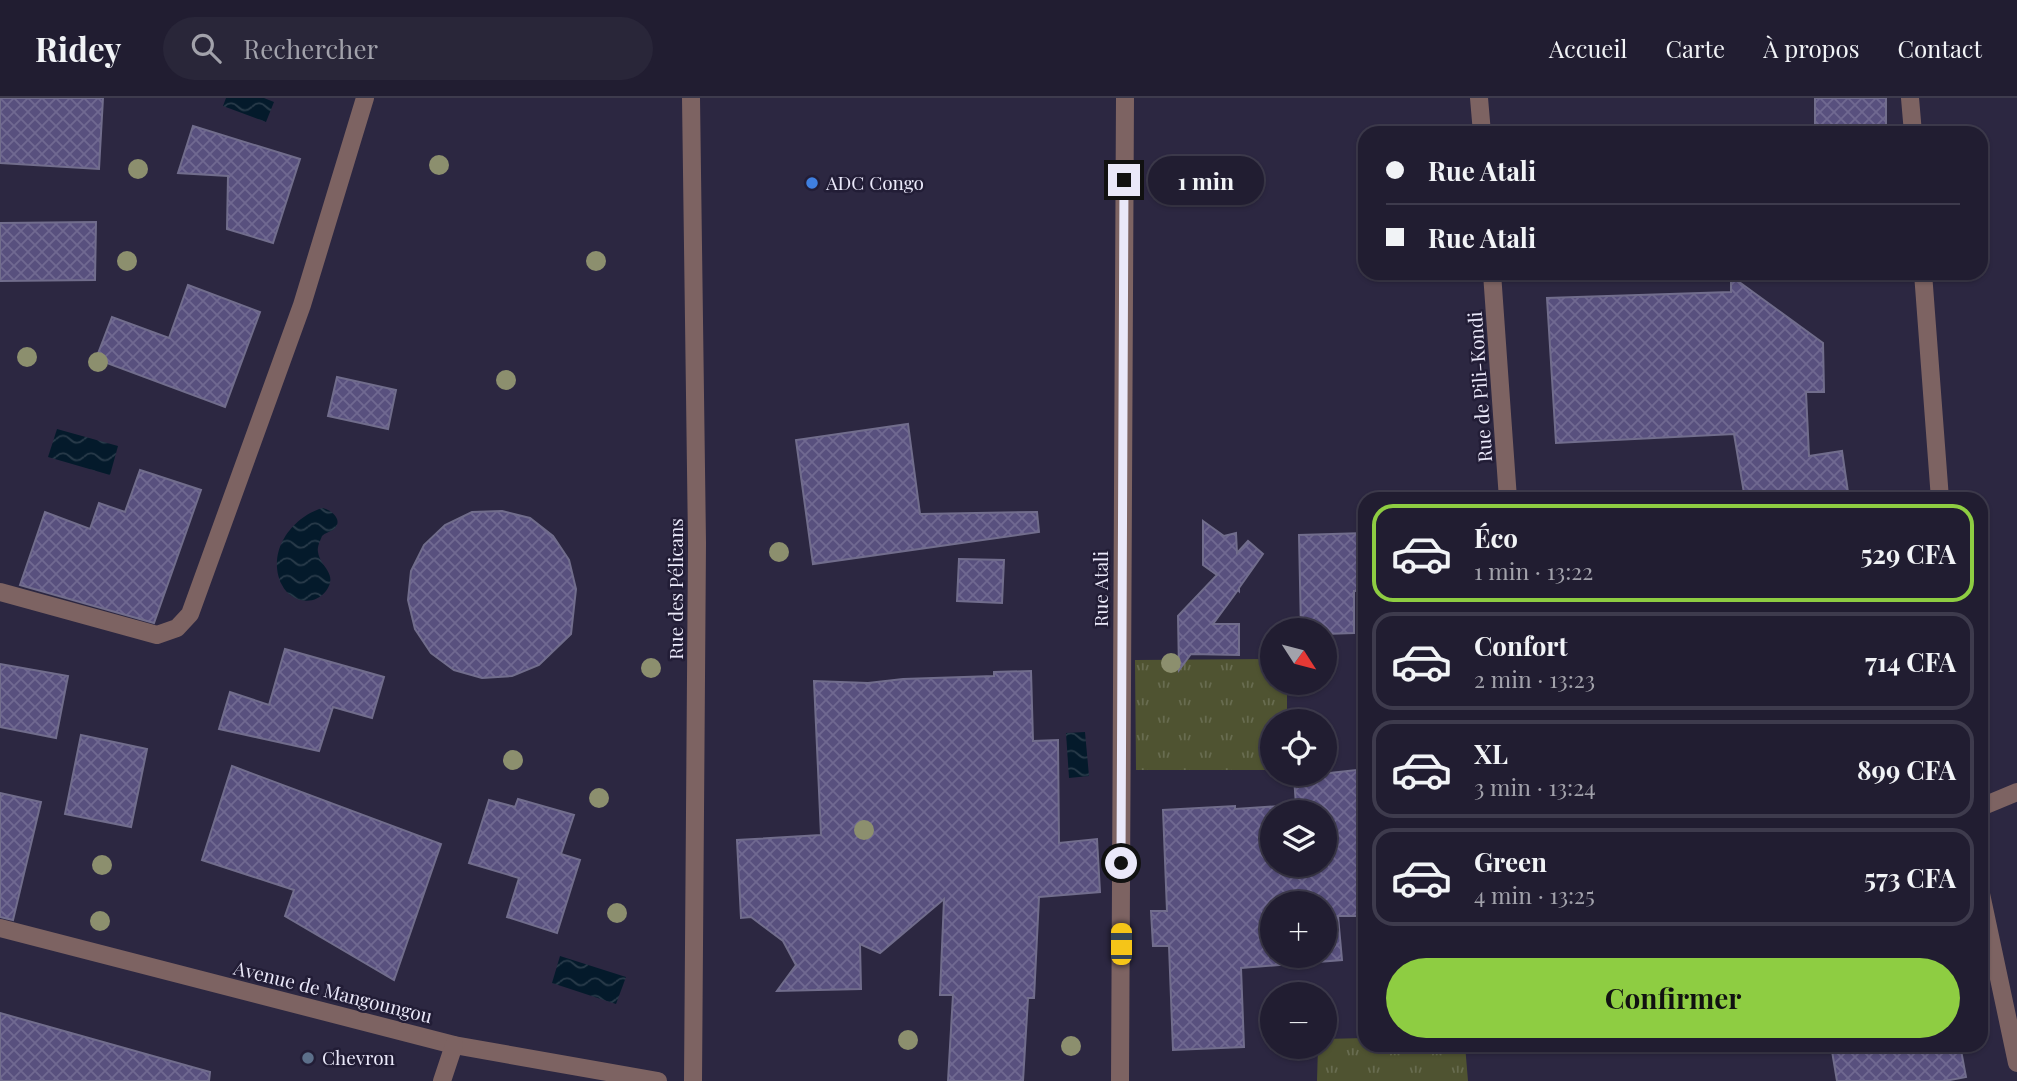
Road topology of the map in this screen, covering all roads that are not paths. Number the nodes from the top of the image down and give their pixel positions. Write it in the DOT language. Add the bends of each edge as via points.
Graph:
graph roads {
  1 [pos="365,98"];
  2 [pos="691,98"];
  3 [pos="1125,98"];
  4 [pos="1479,98"];
  5 [pos="1910,98"];
  6 [pos="1481,126"];
  7 [pos="1912,126"];
  8 [pos="1492,280"];
  9 [pos="1924,280"];
  10 [pos="1508,492"];
  11 [pos="1939,492"];
  12 [pos="0,592"];
  13 [pos="2017,792"];
  14 [pos="1988,804"];
  15 [pos="1988,927"];
  16 [pos="0,929"];
  17 [pos="454,1045"];
  18 [pos="2017,1062"];
  19 [pos="442,1081"];
  20 [pos="658,1081"];
  21 [pos="693,1081"];
  22 [pos="1120,1081"];
  1 -- 12 [label="street" via="302,305 190,614 177,628 157,635"];
  2 -- 21 [label="street, Rue des Pélicans" via="697,542"];
  3 -- 22 [label="street, Rue Atali"];
  4 -- 6 [label="street"];
  5 -- 7 [label="street"];
  8 -- 10 [label="street, Rue de Pili-Kondi"];
  9 -- 11 [label="street"];
  13 -- 14 [label="street"];
  15 -- 18 [label="street"];
  16 -- 17 [label="street, Avenue de Mangoungou"];
  17 -- 19 [label="street"];
  17 -- 20 [label="street, Avenue de Mangoungou"];
}
